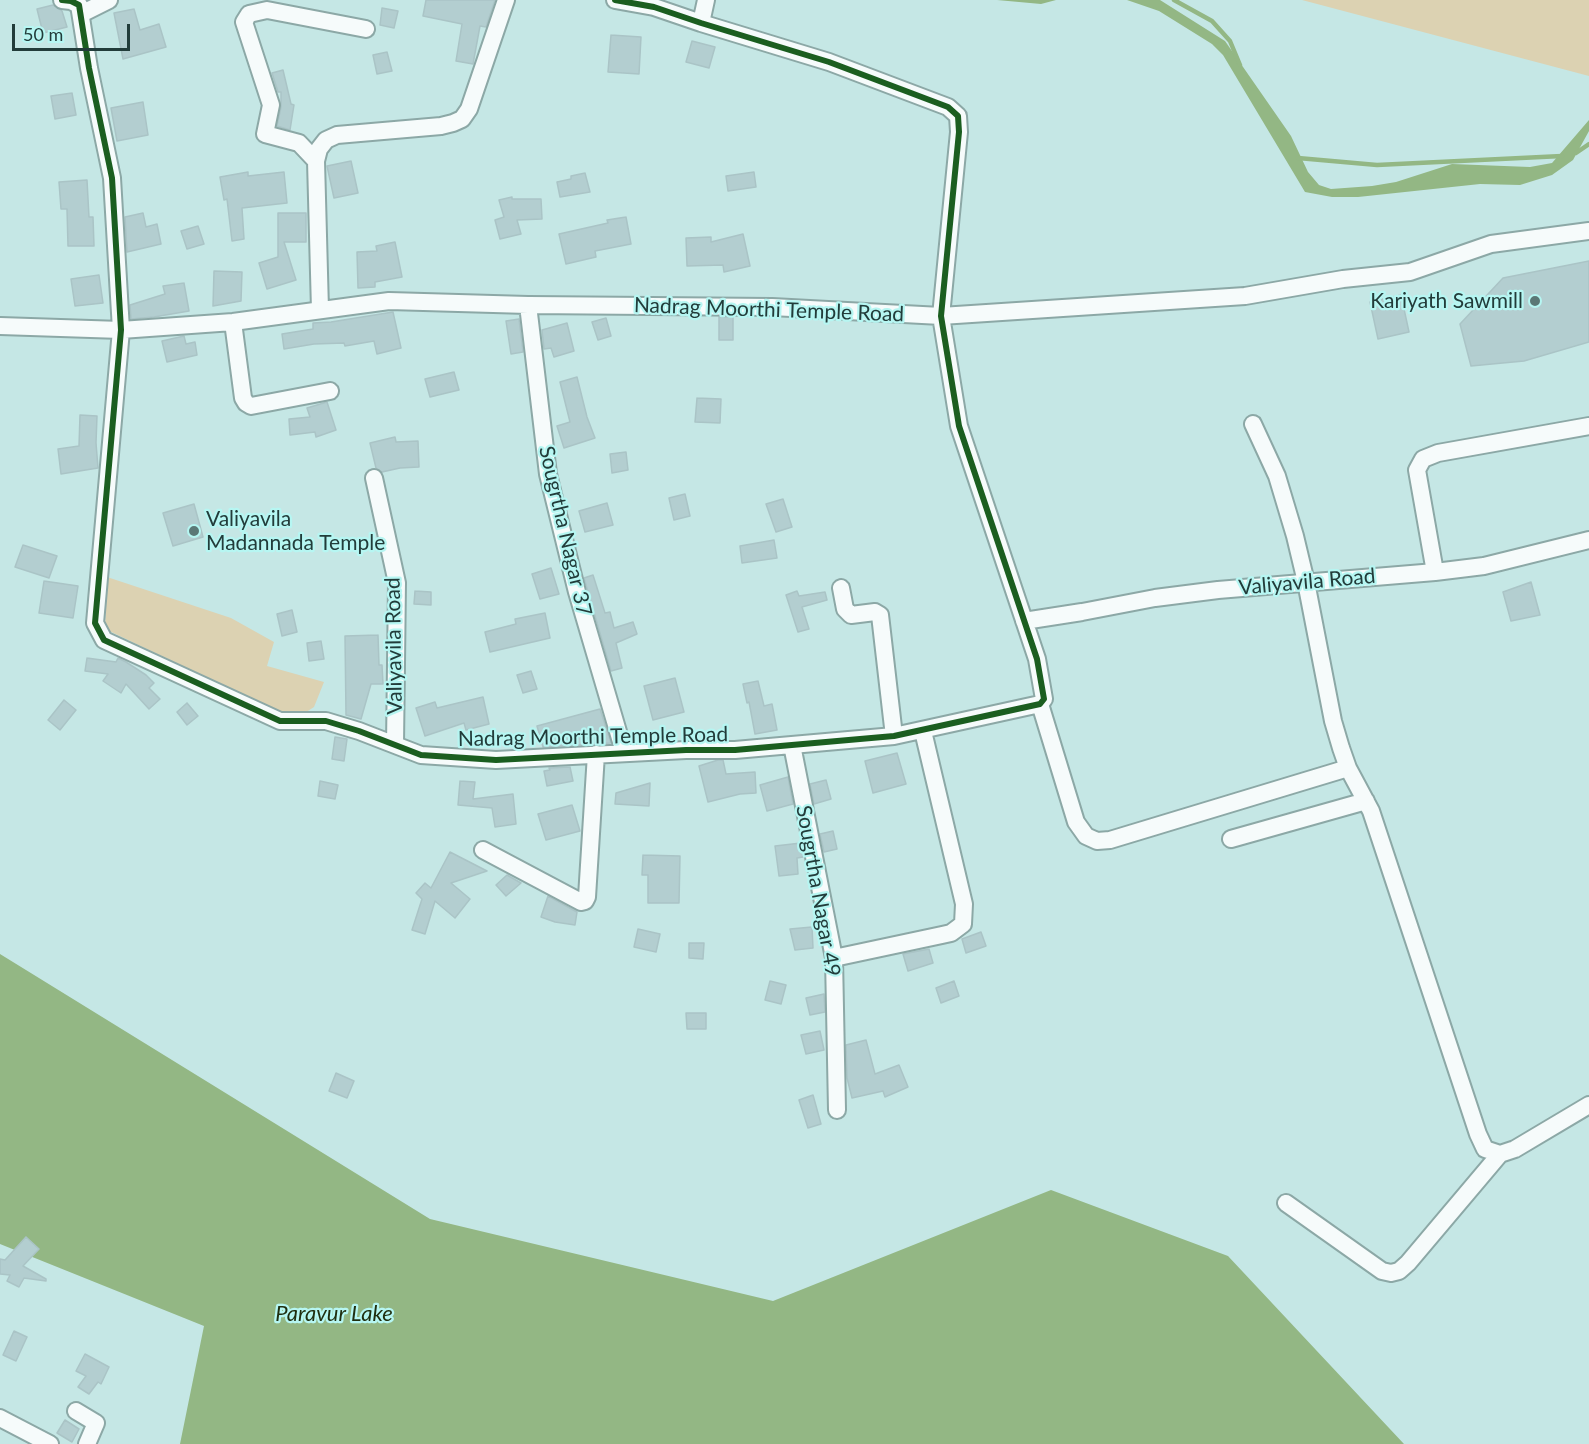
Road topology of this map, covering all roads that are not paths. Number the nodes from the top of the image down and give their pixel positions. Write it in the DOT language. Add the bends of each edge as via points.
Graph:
graph roads {
  1 [pos="62,0"];
  2 [pos="109,0"];
  3 [pos="506,0"];
  4 [pos="615,0"];
  5 [pos="706,0"];
  6 [pos="81,14"];
  7 [pos="700,23"];
  8 [pos="366,30"];
  9 [pos="316,161"];
  10 [pos="1589,231"];
  11 [pos="528,305"];
  12 [pos="320,310"];
  13 [pos="941,316"];
  14 [pos="233,322"];
  15 [pos="0,326"];
  16 [pos="121,330"];
  17 [pos="330,392"];
  18 [pos="1253,424"];
  19 [pos="1589,426"];
  20 [pos="374,478"];
  21 [pos="1589,540"];
  22 [pos="1435,573"];
  23 [pos="1306,582"];
  24 [pos="841,588"];
  25 [pos="1024,621"];
  26 [pos="1040,705"];
  27 [pos="923,731"];
  28 [pos="894,736"];
  29 [pos="394,744"];
  30 [pos="792,745"];
  31 [pos="624,752"];
  32 [pos="596,754"];
  33 [pos="1348,768"];
  34 [pos="1366,801"];
  35 [pos="1231,838"];
  36 [pos="483,850"];
  37 [pos="834,958"];
  38 [pos="1589,1105"];
  39 [pos="837,1110"];
  40 [pos="1500,1154"];
  41 [pos="1286,1203"];
  42 [pos="76,1411"];
  43 [pos="0,1418"];
  44 [pos="50,1444"];
  45 [pos="87,1444"];
  1 -- 6 [label="street" via="79,5"];
  2 -- 6 [label="street"];
  3 -- 9 [label="street" via="469,109 462,119 441,126 337,135 326,140"];
  4 -- 7 [label="street" via="654,6"];
  5 -- 7 [label="street"];
  6 -- 16 [label="street" via="112,178"];
  7 -- 13 [label="street" via="829,62 948,107 958,116"];
  8 -- 9 [label="street" via="267,10 249,14 243,22 271,105 265,134 299,142"];
  9 -- 12 [label="street"];
  10 -- 13 [label="street, Nadrag Moorthi Temple Road" via="1491,244 1410,272 1245,296"];
  11 -- 12 [label="street, Nadrag Moorthi Temple Road" via="389,301"];
  11 -- 13 [label="street, Nadrag Moorthi Temple Road" via="772,307"];
  11 -- 31 [label="street, Sougrtha Nagar 37" via="548,474 577,592"];
  12 -- 14 [label="street, Nadrag Moorthi Temple Road"];
  13 -- 25 [label="street" via="959,426"];
  14 -- 16 [label="street, Nadrag Moorthi Temple Road"];
  14 -- 17 [label="street" via="246,403 251,406"];
  15 -- 16 [label="street"];
  16 -- 29 [label="street, Nadrag Moorthi Temple Road" via="95,623 104,640 280,721 326,721"];
  18 -- 23 [label="street" via="1277,476"];
  19 -- 22 [label="street" via="1423,459 1417,470"];
  20 -- 29 [label="street, Valiyavila Road" via="397,584"];
  21 -- 22 [label="street, Valiyavila Road" via="1484,566"];
  22 -- 23 [label="street, Valiyavila Road"];
  23 -- 25 [label="street, Valiyavila Road" via="1155,597"];
  23 -- 33 [label="street" via="1333,721"];
  24 -- 28 [label="street" via="845,609 851,615 880,615"];
  25 -- 26 [label="street" via="1037,659 1044,699"];
  26 -- 27 [label="street, Nadrag Moorthi Temple Road"];
  26 -- 33 [label="street" via="1077,822 1086,836 1097,841"];
  27 -- 28 [label="street, Nadrag Moorthi Temple Road"];
  27 -- 37 [label="street" via="964,904 963,924 951,933"];
  28 -- 30 [label="street, Nadrag Moorthi Temple Road"];
  29 -- 32 [label="street, Nadrag Moorthi Temple Road" via="421,754 496,760"];
  30 -- 31 [label="street, Nadrag Moorthi Temple Road"];
  30 -- 37 [label="street, Sougrtha Nagar 49"];
  31 -- 32 [label="street, Nadrag Moorthi Temple Road"];
  32 -- 36 [label="street" via="585,901"];
  33 -- 34 [label="street"];
  34 -- 35 [label="street"];
  34 -- 40 [label="street" via="1478,1134 1485,1149"];
  37 -- 39 [label="street, Sougrtha Nagar 49"];
  38 -- 40 [label="street"];
  40 -- 41 [label="street" via="1408,1263 1391,1273 1382,1271"];
  42 -- 45 [label="street" via="96,1423"];
  43 -- 44 [label="street"];
}
